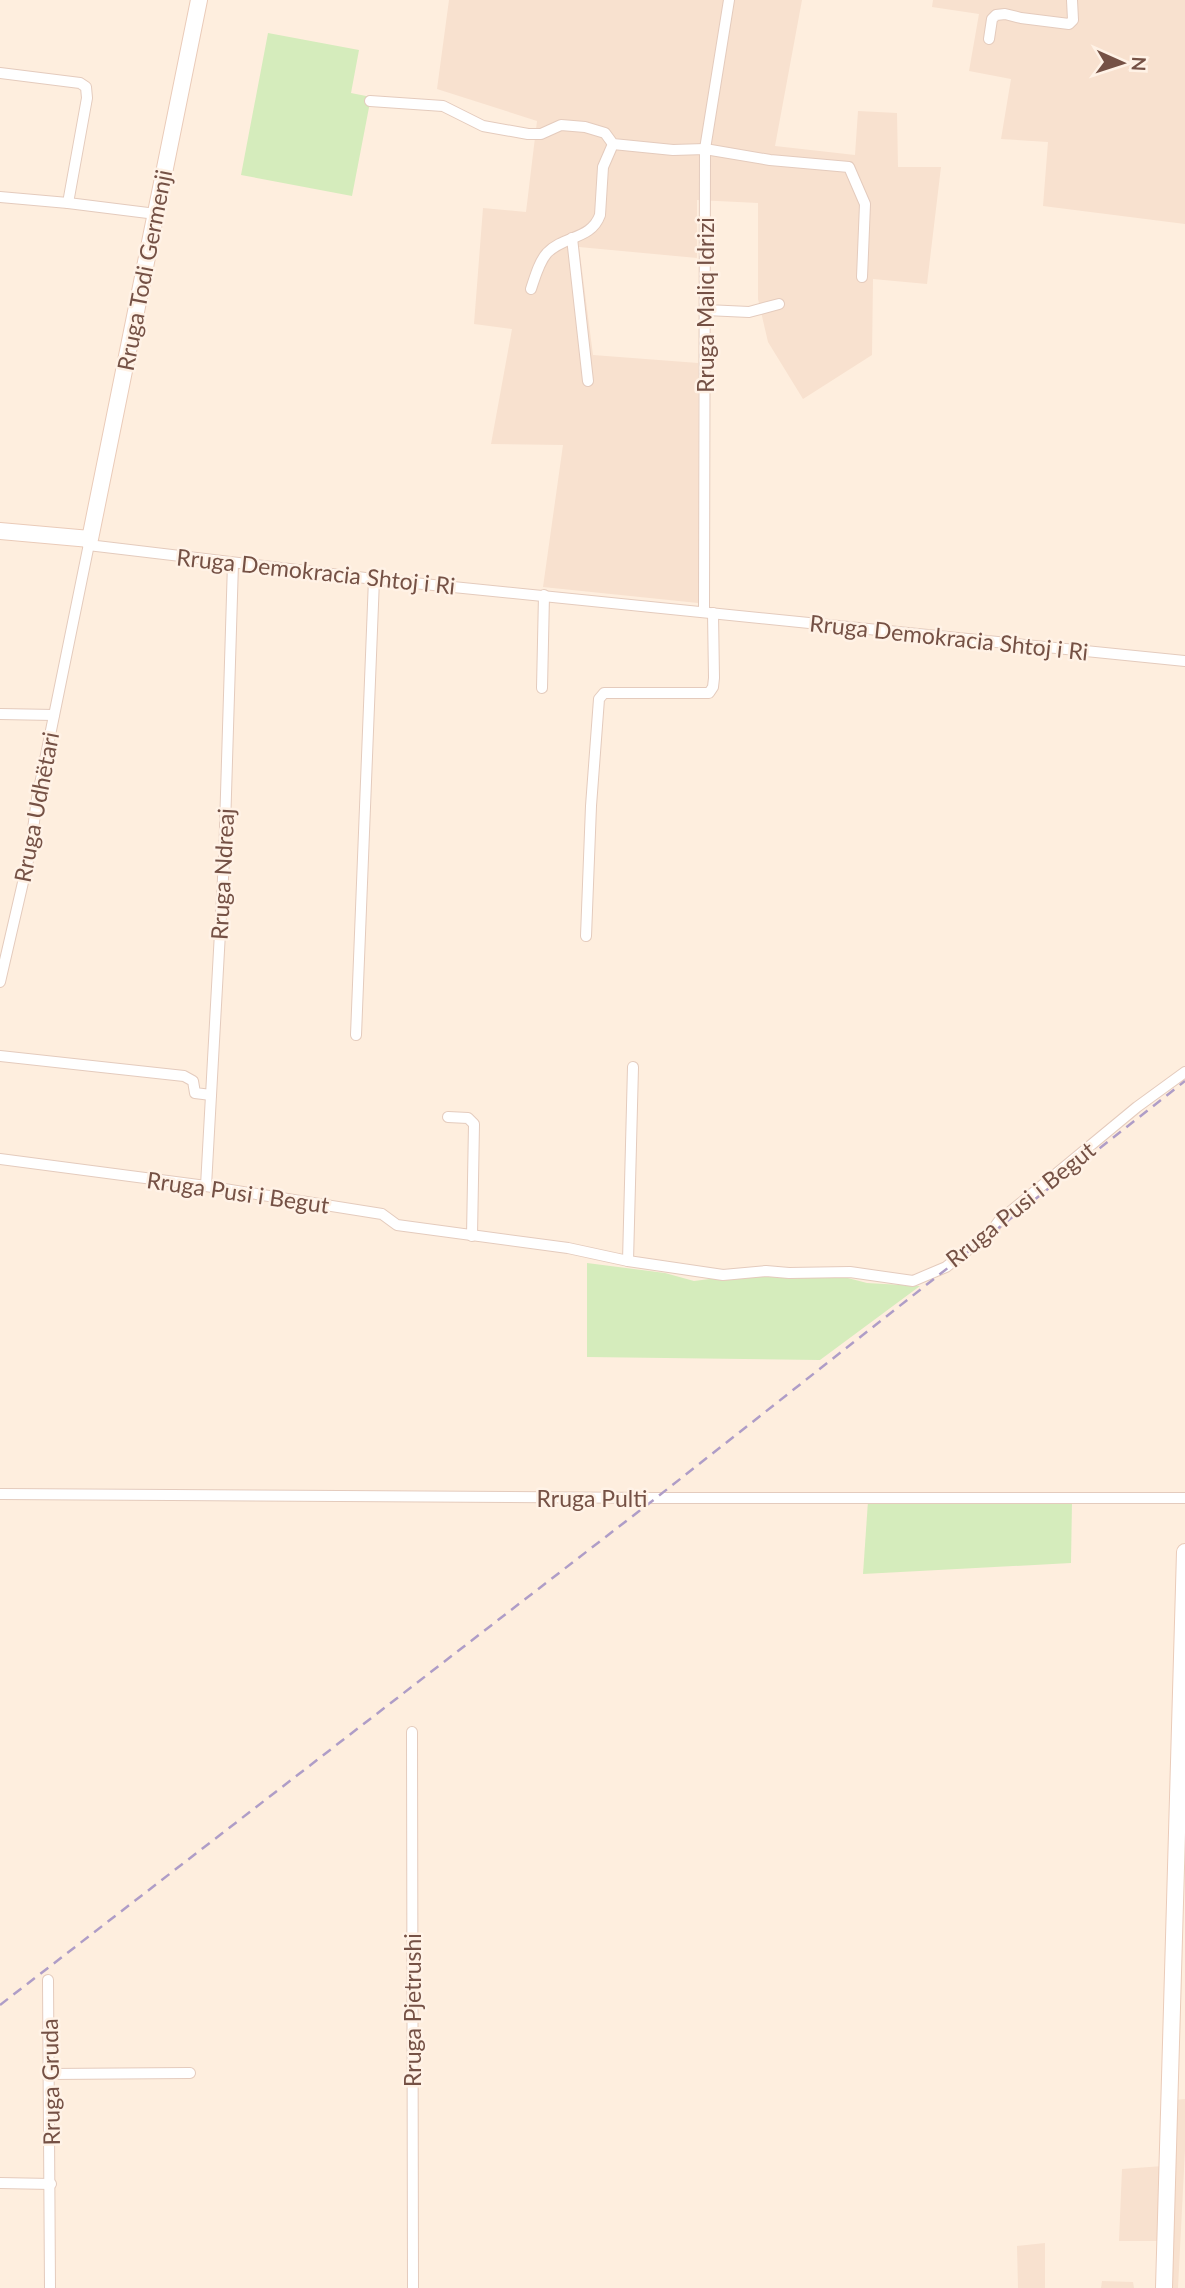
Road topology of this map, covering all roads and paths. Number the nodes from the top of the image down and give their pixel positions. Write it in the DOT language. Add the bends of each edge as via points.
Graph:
graph roads {
  1 [pos="199,0"];
  2 [pos="729,0"];
  3 [pos="1072,0"];
  4 [pos="989,40"];
  5 [pos="0,74"];
  6 [pos="370,102"];
  7 [pos="613,144"];
  8 [pos="705,149"];
  9 [pos="0,197"];
  10 [pos="68,203"];
  11 [pos="156,214"];
  12 [pos="572,238"];
  13 [pos="862,277"];
  14 [pos="531,289"];
  15 [pos="779,304"];
  16 [pos="706,310"];
  17 [pos="588,381"];
  18 [pos="0,531"];
  19 [pos="89,542"];
  20 [pos="233,563"];
  21 [pos="374,579"];
  22 [pos="544,596"];
  23 [pos="709,613"];
  24 [pos="1185,661"];
  25 [pos="542,688"];
  26 [pos="0,714"];
  27 [pos="54,715"];
  28 [pos="586,936"];
  29 [pos="0,982"];
  30 [pos="356,1035"];
  31 [pos="0,1056"];
  32 [pos="633,1067"];
  33 [pos="1185,1072"];
  34 [pos="211,1095"];
  35 [pos="448,1117"];
  36 [pos="0,1159"];
  37 [pos="206,1186"];
  38 [pos="472,1236"];
  39 [pos="628,1261"];
  40 [pos="0,1494"];
  41 [pos="1185,1498"];
  42 [pos="1185,1552"];
  43 [pos="412,1732"];
  44 [pos="48,1980"];
  45 [pos="190,2073"];
  46 [pos="50,2074"];
  47 [pos="0,2183"];
  48 [pos="51,2184"];
  49 [pos="50,2288"];
  50 [pos="413,2288"];
  51 [pos="1164,2288"];
  1 -- 11 [label="street, Rruga Todi Germenji"];
  2 -- 8 [label="street, Rruga Maliq Idrizi"];
  3 -- 4 [label="street" via="1069,24 996,15"];
  5 -- 10 [label="street" via="86,87"];
  6 -- 7 [label="street" via="439,105 483,127 528,134 561,125 585,127 604,134"];
  7 -- 8 [label="street"];
  7 -- 12 [label="street" via="603,167 598,222"];
  8 -- 13 [label="street" via="849,167 865,204"];
  8 -- 16 [label="street, Rruga Maliq Idrizi"];
  9 -- 10 [label="street"];
  10 -- 11 [label="street"];
  11 -- 19 [label="street, Rruga Todi Germenji"];
  12 -- 14 [label="street" via="547,253"];
  12 -- 17 [label="street"];
  15 -- 16 [label="street" via="749,312"];
  16 -- 23 [label="street, Rruga Maliq Idrizi"];
  18 -- 19 [label="street"];
  19 -- 20 [label="street, Rruga Demokracia Shtoj i Ri"];
  19 -- 27 [label="street, Rruga Udhëtari"];
  20 -- 21 [label="street, Rruga Demokracia Shtoj i Ri"];
  20 -- 34 [label="street, Rruga Ndreaj"];
  21 -- 22 [label="street, Rruga Demokracia Shtoj i Ri"];
  21 -- 30 [label="street"];
  22 -- 23 [label="street, Rruga Demokracia Shtoj i Ri"];
  22 -- 25 [label="street"];
  23 -- 24 [label="street, Rruga Demokracia Shtoj i Ri"];
  23 -- 28 [label="street" via="714,678 709,693 604,693 599,699"];
  26 -- 27 [label="street, Rruga Udhëtari"];
  27 -- 29 [label="street, Rruga Udhëtari" via="30,852"];
  31 -- 34 [label="street" via="189,1077 195,1093"];
  32 -- 39 [label="street"];
  33 -- 39 [label="street, Rruga Pusi i Begut" via="946,1267 914,1281 850,1272 727,1275"];
  34 -- 37 [label="street, Rruga Ndreaj"];
  35 -- 38 [label="street" via="468,1118 474,1124"];
  36 -- 37 [label="street, Rruga Pusi i Begut"];
  37 -- 38 [label="street, Rruga Pusi i Begut" via="382,1214 397,1225"];
  38 -- 39 [label="street, Rruga Pusi i Begut"];
  40 -- 41 [label="street, Rruga Pulti"];
  42 -- 51 [label="street"];
  43 -- 50 [label="street, Rruga Pjetrushi"];
  44 -- 46 [label="street, Rruga Gruda"];
  45 -- 46 [label="street"];
  46 -- 48 [label="street, Rruga Gruda"];
  47 -- 48 [label="street"];
  48 -- 49 [label="street, Rruga Gruda"];
}
